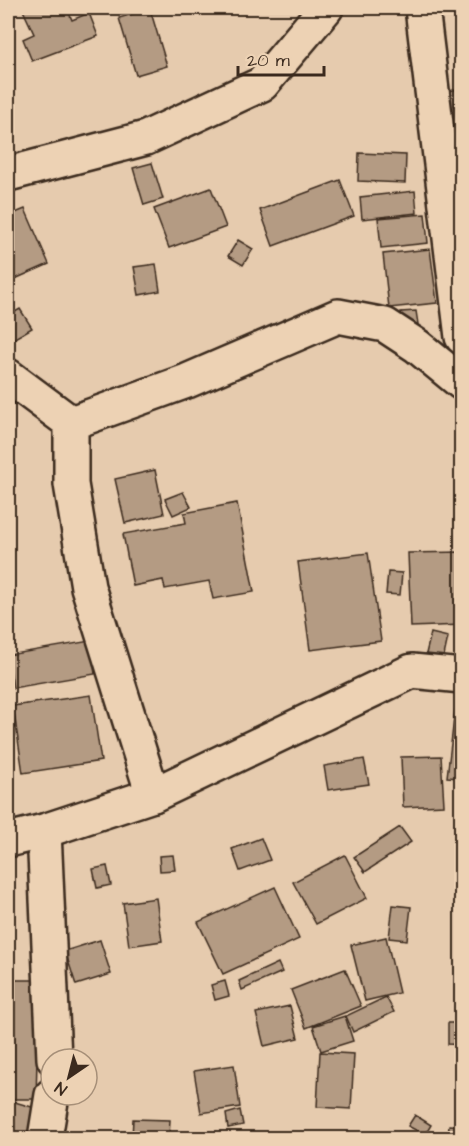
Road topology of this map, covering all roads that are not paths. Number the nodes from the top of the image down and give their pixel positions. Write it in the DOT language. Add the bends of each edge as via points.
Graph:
graph roads {
  1 [pos="326,8"];
  2 [pos="422,8"];
  3 [pos="8,174"];
  4 [pos="462,337"];
  5 [pos="8,376"];
  6 [pos="462,383"];
  7 [pos="71,423"];
  8 [pos="462,676"];
  9 [pos="153,795"];
  10 [pos="44,831"];
  11 [pos="8,840"];
  12 [pos="53,1047"];
  13 [pos="50,1107"];
  14 [pos="45,1138"];
  1 -- 3 [label="street" via="262,84 146,138"];
  2 -- 4 [label="street"];
  5 -- 7 [label="street"];
  6 -- 7 [label="street" via="385,325 338,316 186,381"];
  7 -- 9 [label="street" via="71,484 88,587"];
  8 -- 9 [label="street" via="412,671"];
  9 -- 10 [label="street"];
  10 -- 11 [label="street"];
  10 -- 12 [label="street"];
  13 -- 14 [label="street"];
}
